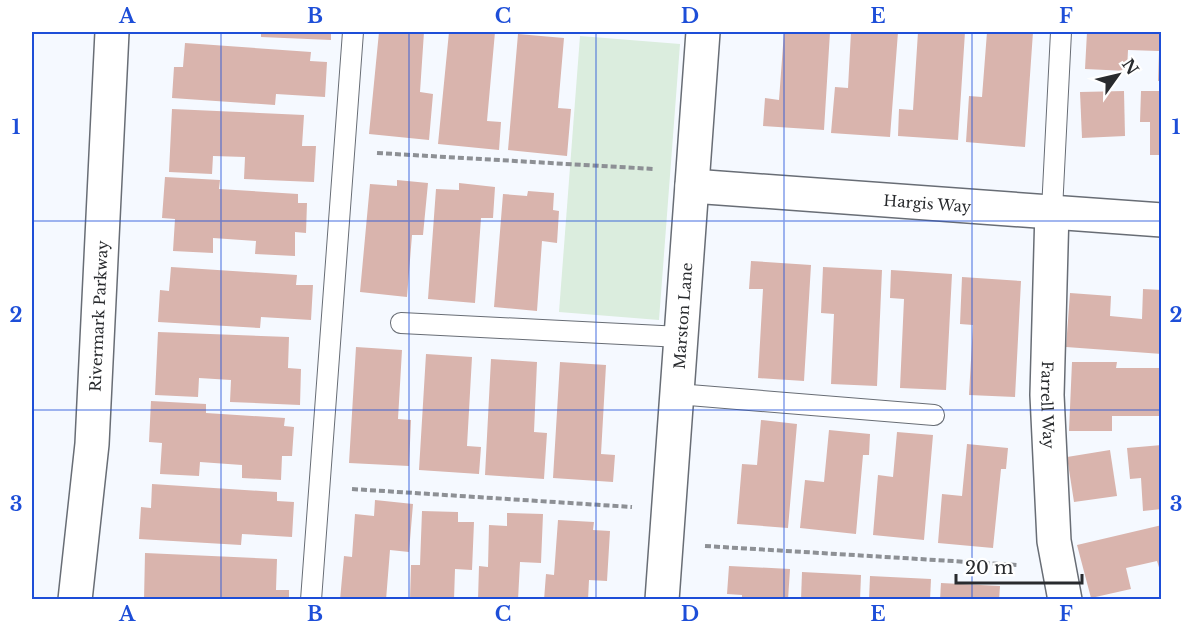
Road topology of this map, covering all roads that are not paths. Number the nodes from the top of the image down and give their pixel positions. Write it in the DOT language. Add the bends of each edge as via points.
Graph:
graph roads {
  1 [pos="112,32"];
  2 [pos="353,32"];
  3 [pos="704,32"];
  4 [pos="1061,32"];
  5 [pos="693,179"];
  6 [pos="1052,210"];
  7 [pos="1161,220"];
  8 [pos="401,323"];
  9 [pos="681,337"];
  10 [pos="677,394"];
  11 [pos="934,415"];
  12 [pos="75,600"];
  13 [pos="311,600"];
  14 [pos="662,600"];
  15 [pos="1065,600"];
  1 -- 12 [label="street, Rivermark Parkway" via="92,444"];
  2 -- 13 [label="lane"];
  3 -- 5 [label="street, Marston Lane"];
  4 -- 6 [label="lane"];
  5 -- 6 [label="street, Hargis Way"];
  5 -- 9 [label="street, Marston Lane"];
  6 -- 7 [label="street, Hargis Way"];
  6 -- 15 [label="street, Farrell Way" via="1047,395 1054,541"];
  8 -- 9 [label="lane"];
  9 -- 10 [label="street, Marston Lane"];
  10 -- 11 [label="lane"];
  10 -- 14 [label="street, Marston Lane"];
}
